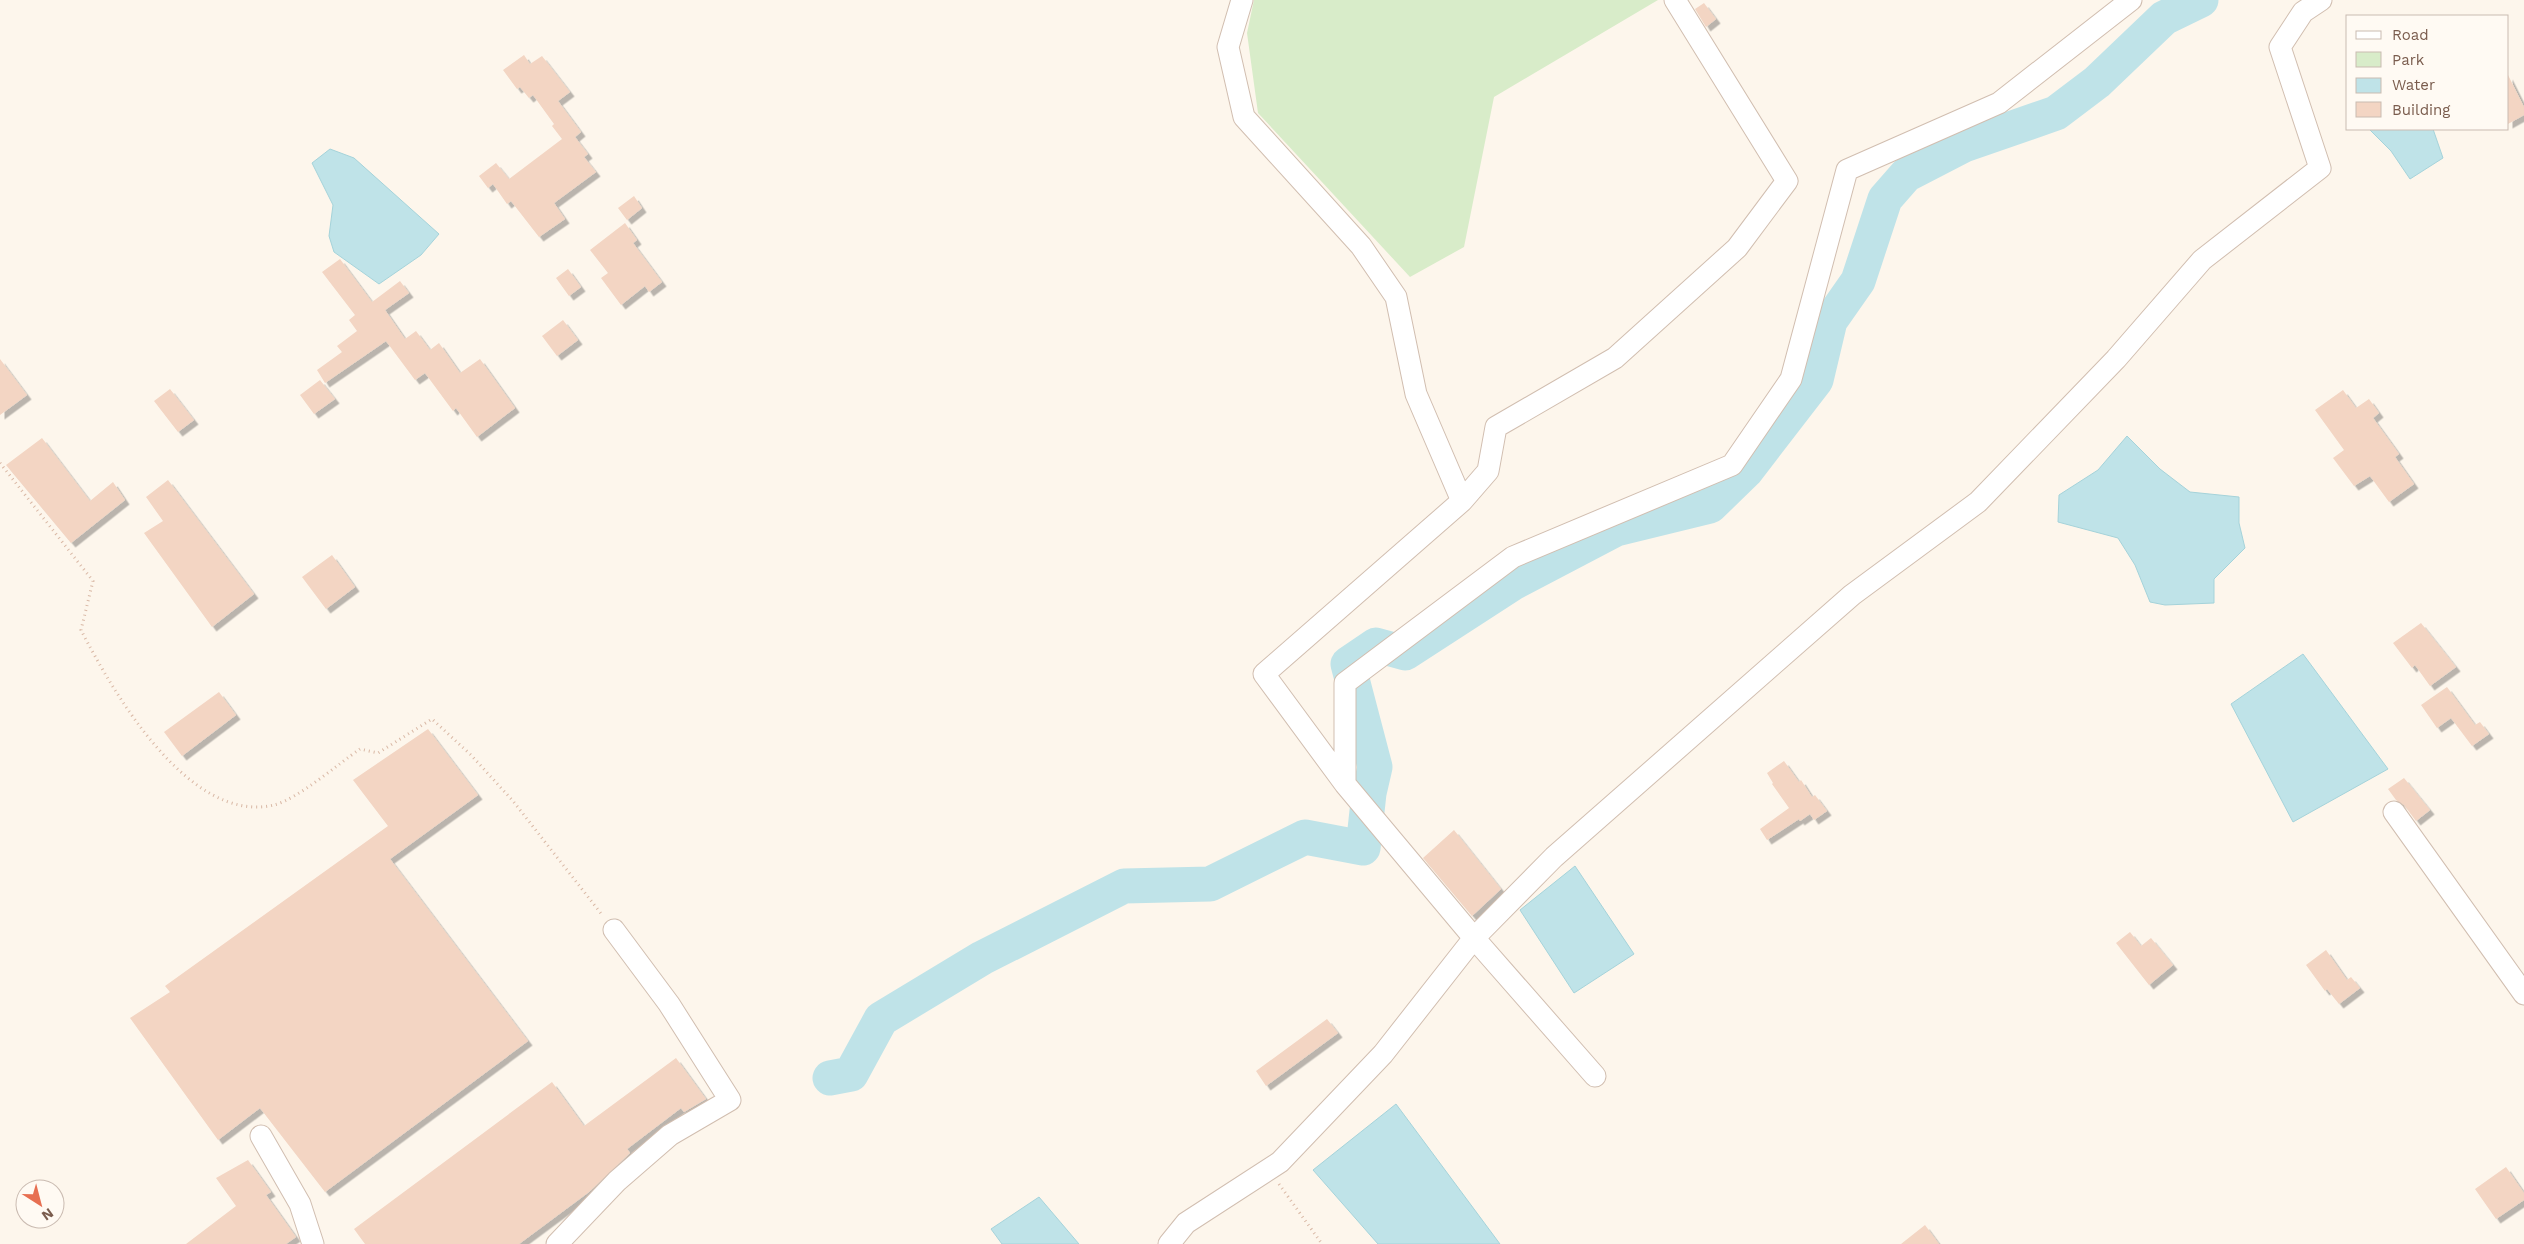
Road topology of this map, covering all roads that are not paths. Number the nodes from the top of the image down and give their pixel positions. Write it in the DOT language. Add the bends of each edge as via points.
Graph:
graph roads {
  1 [pos="1242,0"];
  2 [pos="1675,0"];
  3 [pos="2131,0"];
  4 [pos="2321,0"];
  5 [pos="1462,501"];
  6 [pos="1345,784"];
  7 [pos="2394,812"];
  8 [pos="614,930"];
  9 [pos="1474,938"];
  10 [pos="2524,994"];
  11 [pos="1595,1076"];
  12 [pos="261,1136"];
  13 [pos="312,1244"];
  14 [pos="557,1244"];
  15 [pos="1169,1244"];
  1 -- 5 [label="street" via="1228,47 1244,117 1361,246 1396,297 1416,394"];
  2 -- 5 [label="street" via="1787,181 1737,248 1615,358 1496,427 1488,471"];
  3 -- 6 [label="street" via="1999,103 1847,170 1791,379 1732,464 1513,557 1345,683"];
  4 -- 9 [label="street" via="2303,12 2280,47 2320,168 2202,260 2116,359 1978,502 1852,594 1554,858"];
  5 -- 6 [label="street" via="1264,674"];
  6 -- 9 [label="street"];
  7 -- 10 [label="street"];
  8 -- 14 [label="street" via="669,1004 730,1100 670,1134 617,1181"];
  9 -- 11 [label="street"];
  9 -- 15 [label="street" via="1383,1054 1280,1162 1186,1223"];
  12 -- 13 [label="street" via="300,1204"];
}
